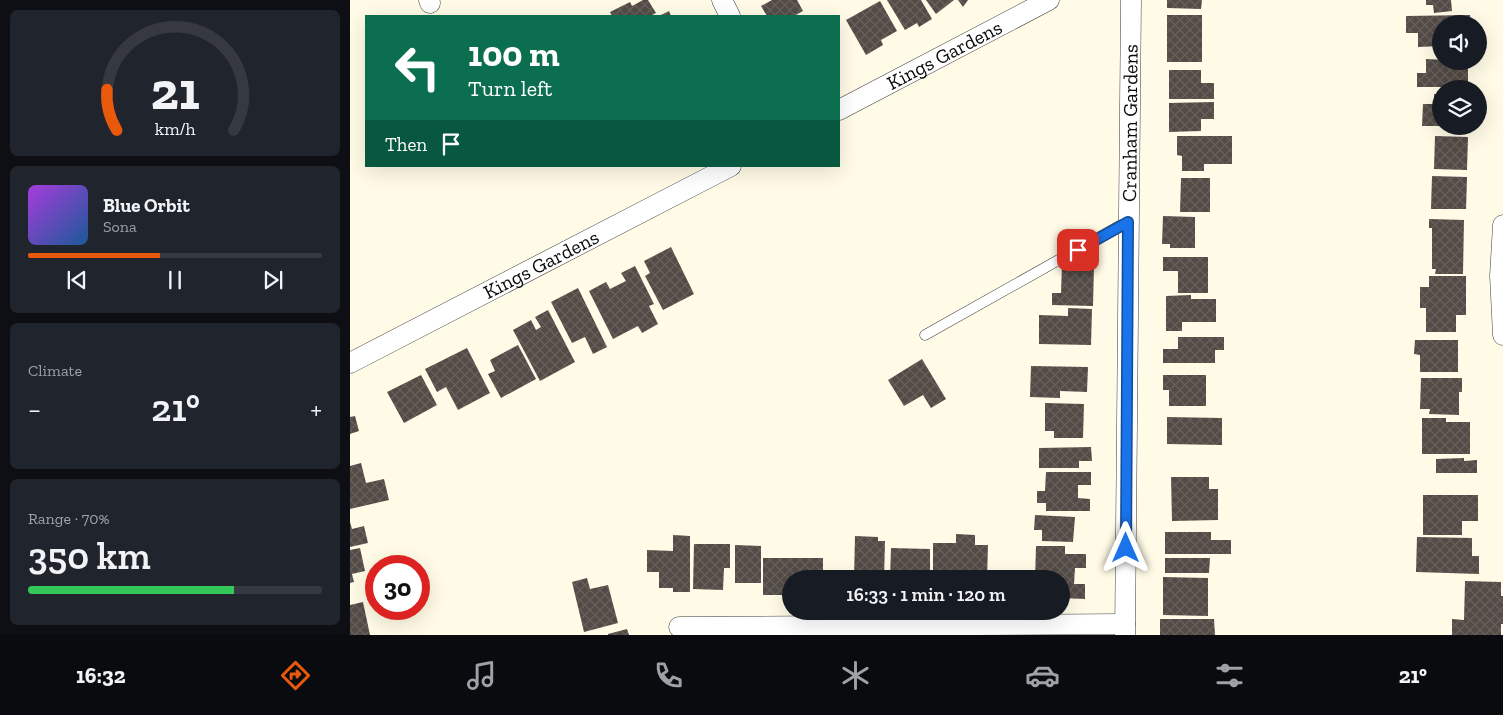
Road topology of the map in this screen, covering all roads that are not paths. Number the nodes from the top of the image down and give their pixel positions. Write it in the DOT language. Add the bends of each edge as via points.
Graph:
graph roads {
  1 [pos="722,0"];
  2 [pos="1049,0"];
  3 [pos="1131,0"];
  4 [pos="730,15"];
  5 [pos="840,109"];
  6 [pos="729,167"];
  7 [pos="1128,222"];
  8 [pos="1503,225"];
  9 [pos="926,335"];
  10 [pos="1503,335"];
  11 [pos="350,363"];
  12 [pos="679,627"];
  13 [pos="1125,630"];
  1 -- 4 [label="street"];
  2 -- 5 [label="street, Kings Gardens"];
  3 -- 7 [label="street, Cranham Gardens"];
  6 -- 11 [label="street, Kings Gardens"];
  7 -- 9 [label="lane"];
  7 -- 13 [label="street, Cranham Gardens"];
  8 -- 10 [label="street" via="1500,276"];
  12 -- 13 [label="street"];
}
